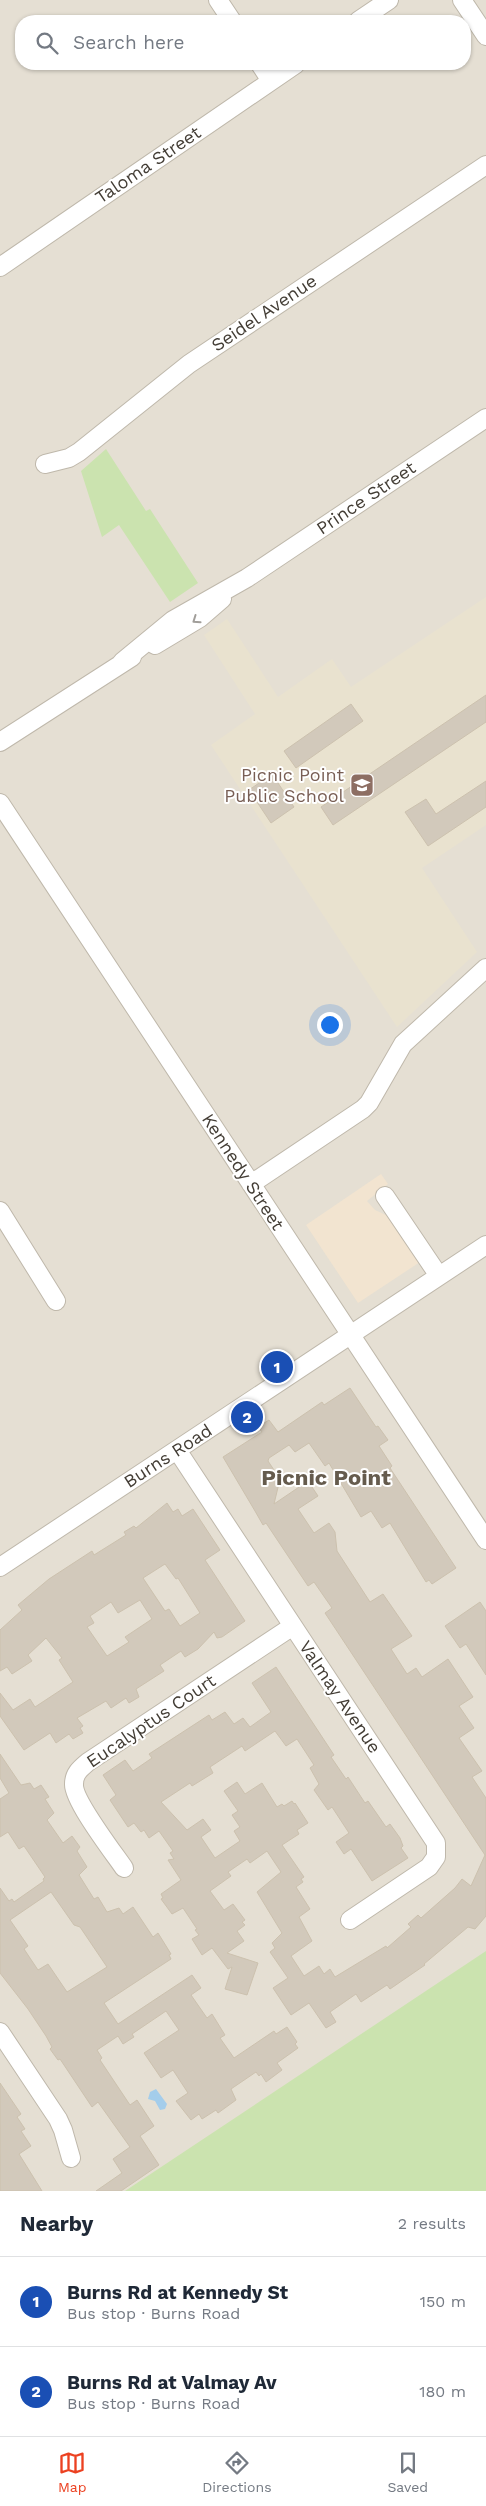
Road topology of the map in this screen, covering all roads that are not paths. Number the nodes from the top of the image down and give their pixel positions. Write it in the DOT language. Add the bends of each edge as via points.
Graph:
graph roads {
  1 [pos="218,0"];
  2 [pos="389,0"];
  3 [pos="462,0"];
  4 [pos="228,15"];
  5 [pos="367,15"];
  6 [pos="486,36"];
  7 [pos="264,70"];
  8 [pos="287,70"];
  9 [pos="271,81"];
  10 [pos="486,165"];
  11 [pos="0,267"];
  12 [pos="486,418"];
  13 [pos="46,464"];
  14 [pos="0,742"];
  15 [pos="0,803"];
  16 [pos="486,968"];
  17 [pos="251,1184"];
  18 [pos="385,1196"];
  19 [pos="0,1211"];
  20 [pos="486,1246"];
  21 [pos="439,1276"];
  22 [pos="56,1301"];
  23 [pos="350,1335"];
  24 [pos="177,1450"];
  25 [pos="486,1540"];
  26 [pos="0,1567"];
  27 [pos="293,1626"];
  28 [pos="124,1868"];
  29 [pos="350,1920"];
  30 [pos="0,2032"];
  31 [pos="71,2158"];
  1 -- 4 [label="street"];
  2 -- 5 [label="street"];
  3 -- 6 [label="street"];
  7 -- 9 [label="street"];
  8 -- 9 [label="street, Taloma Street"];
  9 -- 11 [label="street, Taloma Street"];
  10 -- 13 [label="street, Seidel Avenue" via="204,353 79,452"];
  12 -- 14 [label="street, Prince Street" via="247,578 200,618 122,662"];
  15 -- 17 [label="street, Kennedy Street"];
  16 -- 17 [label="street" via="403,1044 363,1109"];
  17 -- 23 [label="street, Kennedy Street"];
  18 -- 21 [label="street"];
  19 -- 22 [label="street"];
  20 -- 21 [label="street, Burns Road"];
  21 -- 23 [label="street, Burns Road"];
  23 -- 24 [label="street, Burns Road"];
  23 -- 25 [label="street, Kennedy Street"];
  24 -- 26 [label="street, Burns Road"];
  24 -- 27 [label="street, Valmay Avenue"];
  27 -- 28 [label="street, Eucalyptus Court" via="88,1762 76,1774 77,1797"];
  27 -- 29 [label="street, Valmay Avenue" via="432,1835 438,1850 429,1867"];
  30 -- 31 [label="street" via="58,2119"];
}
